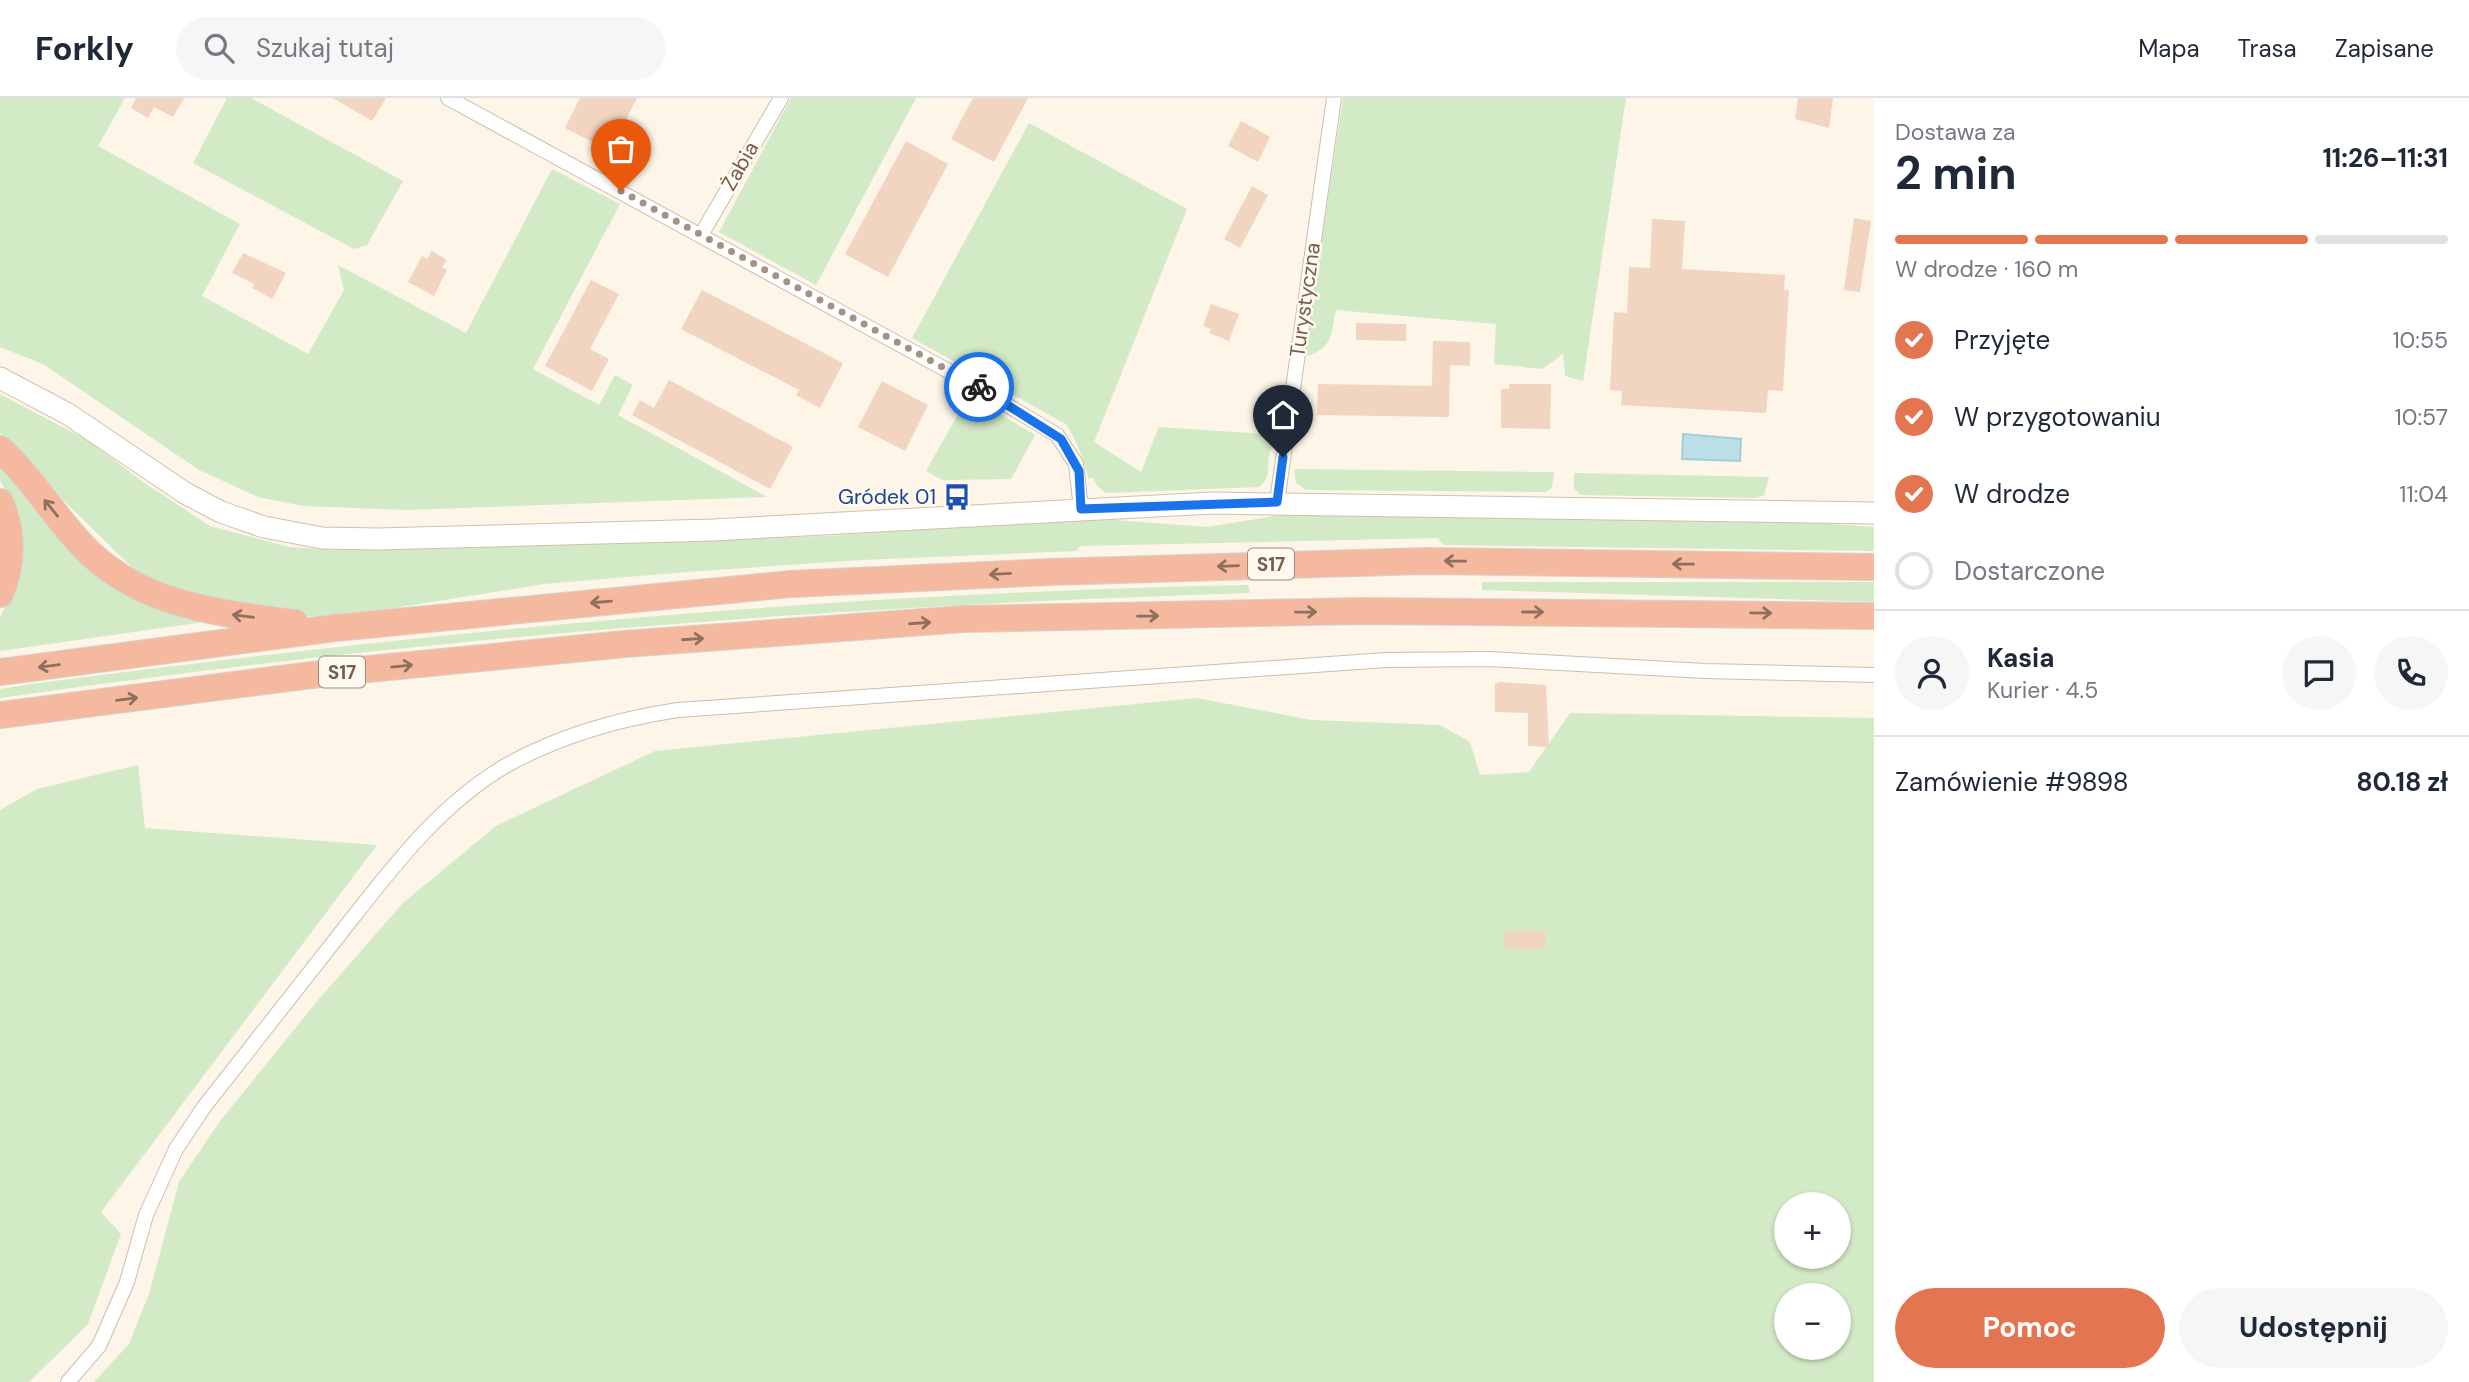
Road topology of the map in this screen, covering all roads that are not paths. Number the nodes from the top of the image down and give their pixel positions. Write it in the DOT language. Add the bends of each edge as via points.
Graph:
graph roads {
  1 [pos="448,98"];
  2 [pos="781,98"];
  3 [pos="1334,98"];
  4 [pos="701,235"];
  5 [pos="0,378"];
  6 [pos="0,449"];
  7 [pos="0,502"];
  8 [pos="1277,502"];
  9 [pos="1081,509"];
  10 [pos="1874,513"];
  11 [pos="1874,566"];
  12 [pos="0,594"];
  13 [pos="1874,616"];
  14 [pos="335,628"];
  15 [pos="0,672"];
  16 [pos="1874,674"];
  17 [pos="60,708"];
  18 [pos="0,715"];
  19 [pos="0,734"];
  20 [pos="68,1382"];
  1 -- 4 [label="street"];
  2 -- 4 [label="street, Żabia"];
  3 -- 8 [label="street, Turystyczna"];
  4 -- 9 [label="street" via="1057,435 1076,464"];
  5 -- 9 [label="street" via="68,414 221,512 264,527 322,537 713,530"];
  14 -- 6 [label="highway, one-way" via="212,612 165,599 128,582 81,544"];
  7 -- 12 [label="highway" via="10,545 10,564"];
  8 -- 9 [label="street"];
  8 -- 10 [label="street"];
  11 -- 14 [label="highway, S17, one-way" via="1426,561 1049,572 790,584"];
  17 -- 13 [label="highway, S17, one-way" via="625,644 964,620 1363,611"];
  14 -- 15 [label="highway, S17, one-way"];
  16 -- 20 [label="street" via="1704,671 1488,659 1386,660 678,710 624,718 566,737 506,766 459,800 410,846 204,1107 176,1149 146,1215 127,1282 99,1346"];
  17 -- 18 [label="highway, S17"];
  17 -- 19 [label="highway"];
}
